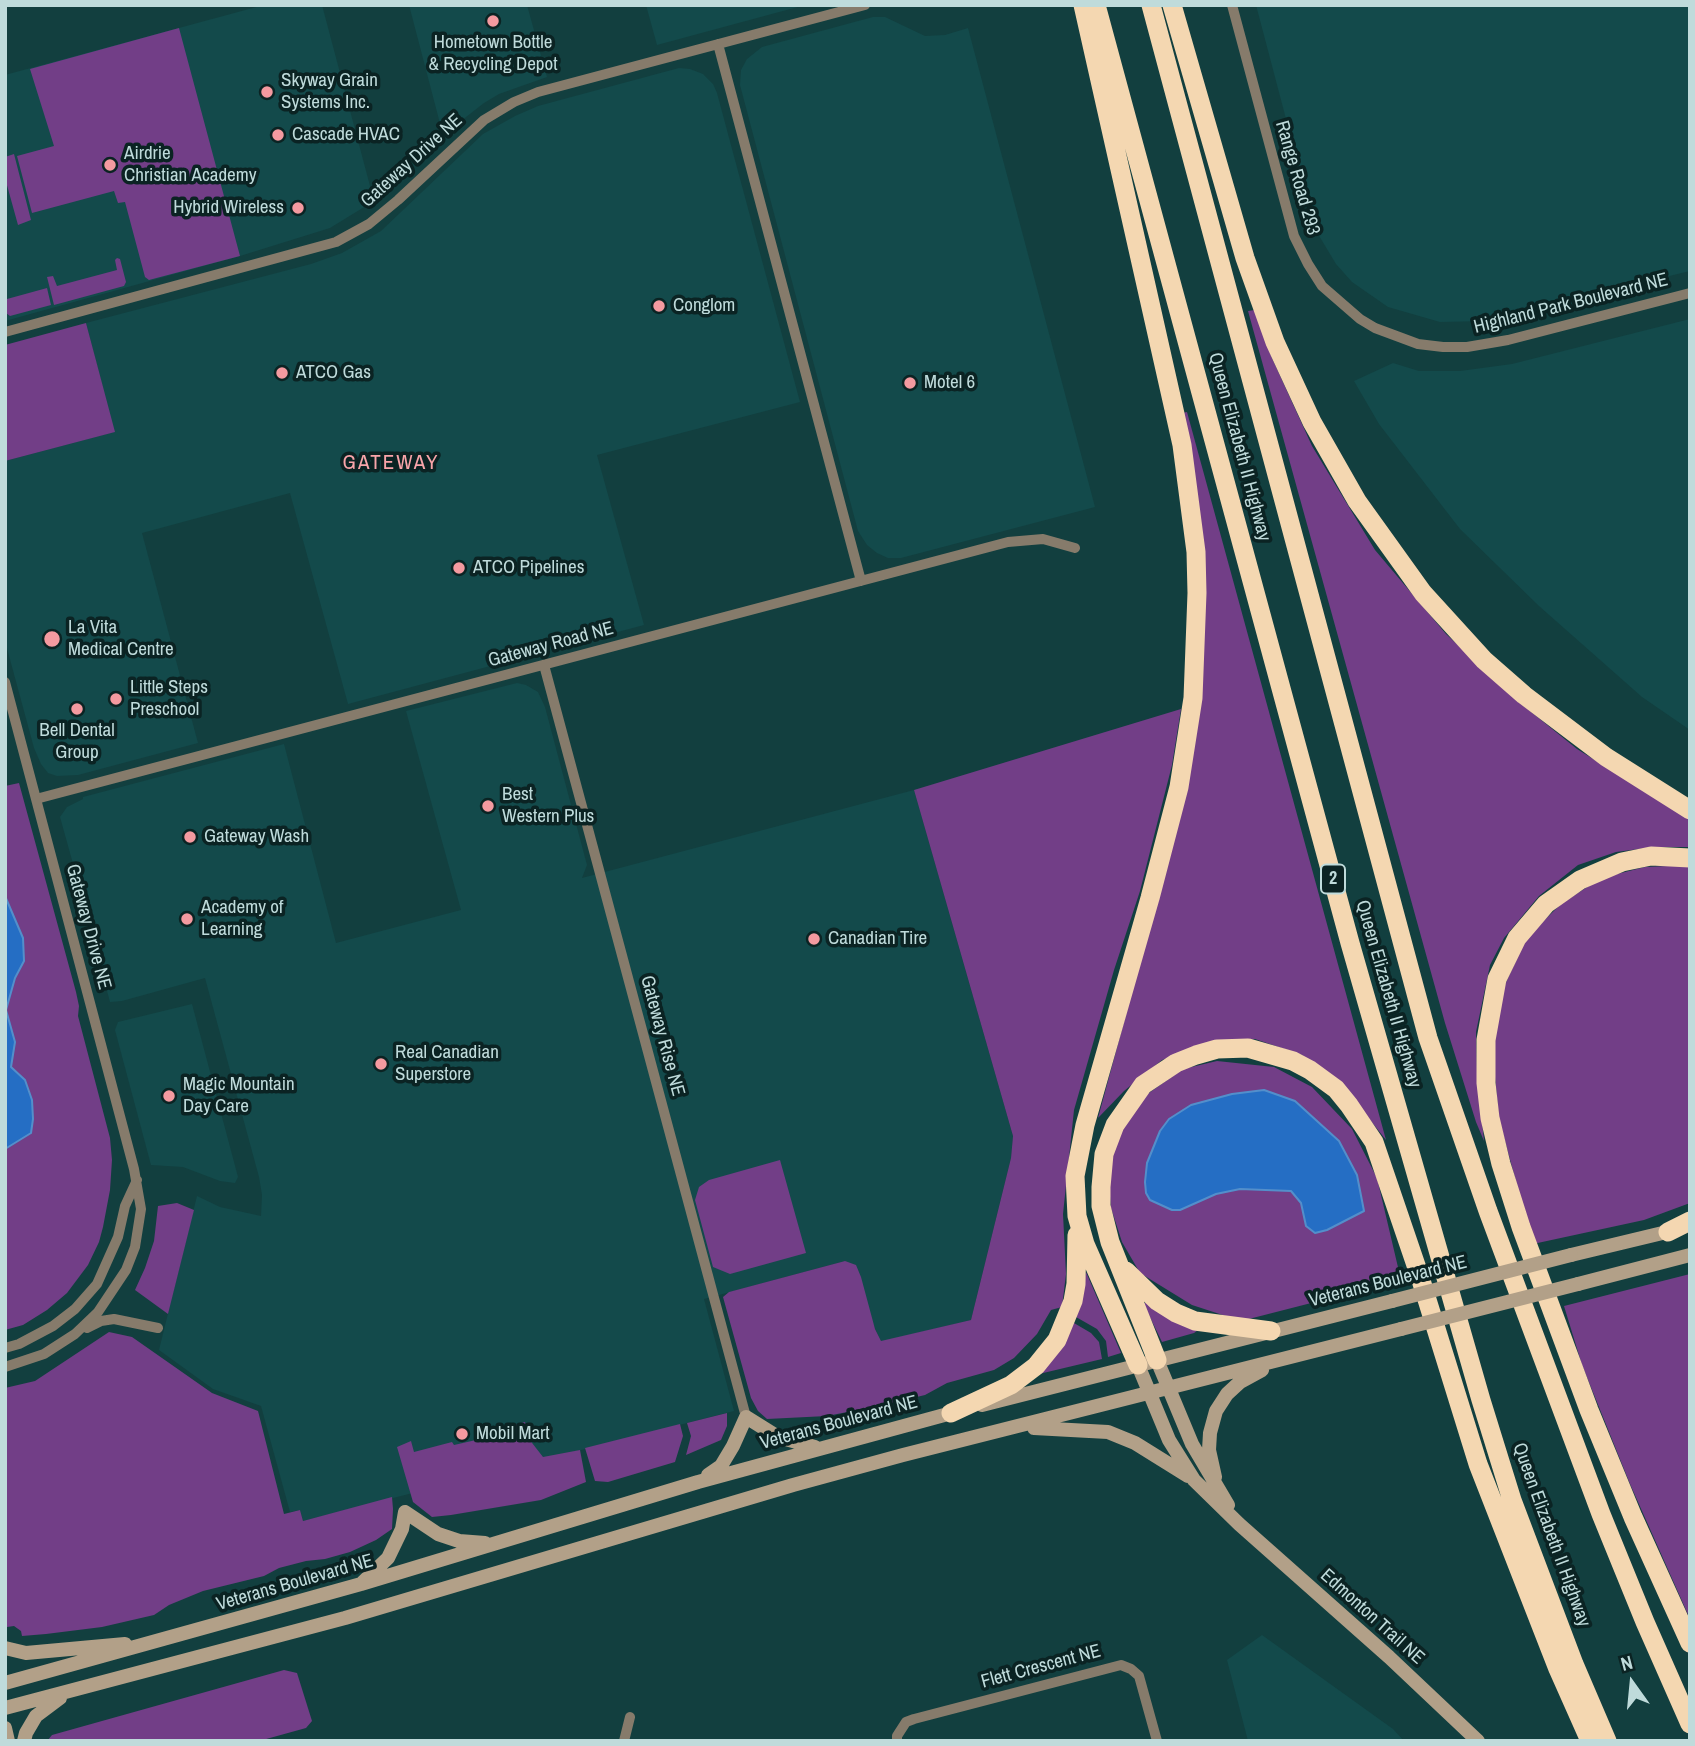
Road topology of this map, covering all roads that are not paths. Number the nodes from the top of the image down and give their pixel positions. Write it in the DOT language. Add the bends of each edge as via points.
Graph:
graph roads {
  1 [pos="865,5"];
  2 [pos="1083,5"];
  3 [pos="1096,5"];
  4 [pos="1151,5"];
  5 [pos="1172,5"];
  6 [pos="1232,5"];
  7 [pos="718,44"];
  8 [pos="1690,293"];
  9 [pos="5,332"];
  10 [pos="1418,344"];
  11 [pos="1075,548"];
  12 [pos="861,581"];
  13 [pos="544,665"];
  14 [pos="5,682"];
  15 [pos="36,799"];
  16 [pos="1690,810"];
  17 [pos="1690,858"];
  18 [pos="137,1180"];
  19 [pos="1077,1216"];
  20 [pos="1690,1224"];
  21 [pos="1668,1231"];
  22 [pos="1690,1255"];
  23 [pos="1120,1266"];
  24 [pos="158,1328"];
  25 [pos="1272,1331"];
  26 [pos="75,1334"];
  27 [pos="5,1348"];
  28 [pos="1283,1359"];
  29 [pos="1147,1362"];
  30 [pos="5,1367"];
  31 [pos="1168,1389"];
  32 [pos="1149,1393"];
  33 [pos="951,1413"];
  34 [pos="746,1417"];
  35 [pos="1015,1427"];
  36 [pos="820,1448"];
  37 [pos="1194,1480"];
  38 [pos="698,1482"];
  39 [pos="1218,1488"];
  40 [pos="1239,1524"];
  41 [pos="493,1544"];
  42 [pos="361,1584"];
  43 [pos="165,1640"];
  44 [pos="1690,1643"];
  45 [pos="5,1648"];
  46 [pos="5,1683"];
  47 [pos="72,1690"];
  48 [pos="5,1708"];
  49 [pos="630,1717"];
  50 [pos="1690,1724"];
  51 [pos="5,1728"];
  52 [pos="8,1741"];
  53 [pos="24,1741"];
  54 [pos="624,1741"];
  55 [pos="897,1741"];
  56 [pos="1157,1741"];
  57 [pos="1478,1741"];
  58 [pos="1590,1741"];
  59 [pos="1607,1741"];
  1 -- 7 [label="street, Gateway Drive NE"];
  2 -- 19 [label="highway" via="1182,445 1198,593 1193,698 1179,786 1078,1155"];
  3 -- 59 [label="highway, Queen Elizabeth II Highway / 2" via="1343,917 1473,1374 1512,1500"];
  4 -- 50 [label="highway, Queen Elizabeth II Highway" via="1428,1038 1601,1514"];
  5 -- 16 [label="highway" via="1245,258 1275,342 1311,422 1357,501 1423,593 1484,660 1606,757"];
  6 -- 10 [label="street, Range Road 293" via="1289,220 1308,264 1331,296 1360,319"];
  7 -- 9 [label="street, Gateway Drive NE" via="514,102 470,131 369,224 336,242"];
  7 -- 12 [label="street"];
  8 -- 10 [label="street, Highland Park Boulevard NE" via="1487,344"];
  11 -- 12 [label="street, Gateway Road NE" via="1043,539 1008,542"];
  12 -- 13 [label="street, Gateway Road NE"];
  13 -- 15 [label="street, Gateway Road NE"];
  13 -- 34 [label="street, Gateway Rise NE"];
  14 -- 15 [label="street, Gateway Drive NE"];
  15 -- 18 [label="street, Gateway Drive NE"];
  17 -- 44 [label="highway" via="1651,856 1622,862 1580,880 1546,904 1517,938 1497,979 1486,1040 1486,1083 1498,1152 1521,1227 1594,1422"];
  18 -- 26 [label="street, Gateway Drive NE" via="141,1209 126,1270 98,1311"];
  18 -- 27 [label="street" via="97,1284 53,1326"];
  19 -- 29 [label="highway" via="1085,1244"];
  19 -- 33 [label="highway" via="1076,1284 1057,1340 1036,1366 1011,1385"];
  20 -- 21 [label="highway"];
  21 -- 25 [label="main road, Veterans Boulevard NE, bridge"];
  22 -- 28 [label="main road, bridge"];
  23 -- 25 [label="highway" via="1157,1301 1180,1315 1214,1325"];
  23 -- 29 [label="highway"];
  23 -- 58 [label="highway" via="1101,1206 1104,1154 1115,1125 1143,1085 1196,1055 1248,1048 1293,1061 1336,1089 1374,1142 1383,1163 1478,1464"];
  24 -- 26 [label="street" via="114,1319"];
  25 -- 29 [label="main road, Veterans Boulevard NE"];
  26 -- 30 [label="street, Gateway Drive NE" via="44,1354"];
  28 -- 31 [label="main road"];
  28 -- 39 [label="main road" via="1240,1382 1216,1411 1209,1450"];
  29 -- 31 [label="main road, Edmonton Trail NE"];
  29 -- 32 [label="main road, Edmonton Trail NE"];
  29 -- 33 [label="main road, Veterans Boulevard NE"];
  31 -- 32 [label="main road"];
  31 -- 39 [label="main road, Edmonton Trail NE"];
  32 -- 35 [label="main road"];
  32 -- 37 [label="main road, Edmonton Trail NE" via="1176,1454"];
  33 -- 36 [label="main road, Veterans Boulevard NE"];
  34 -- 36 [label="main road" via="778,1437"];
  34 -- 38 [label="main road" via="721,1466"];
  35 -- 37 [label="main road" via="1108,1432 1135,1443"];
  35 -- 47 [label="main road" via="793,1485 345,1618"];
  36 -- 38 [label="main road, Veterans Boulevard NE"];
  37 -- 40 [label="main road, Edmonton Trail NE"];
  38 -- 41 [label="main road, Veterans Boulevard NE"];
  39 -- 40 [label="main road, Edmonton Trail NE"];
  40 -- 57 [label="main road, Edmonton Trail NE"];
  41 -- 42 [label="main road, Veterans Boulevard NE"];
  41 -- 42 [label="main road" via="438,1534 405,1512 388,1558"];
  42 -- 43 [label="main road, Veterans Boulevard NE"];
  43 -- 45 [label="main road" via="26,1653"];
  43 -- 46 [label="main road, Veterans Boulevard NE"];
  47 -- 48 [label="main road"];
  47 -- 53 [label="main road" via="36,1716"];
  49 -- 54 [label="street"];
  51 -- 52 [label="main road"];
  55 -- 56 [label="street, Flett Crescent NE" via="906,1722 914,1718 1121,1665 1139,1676"];
}
